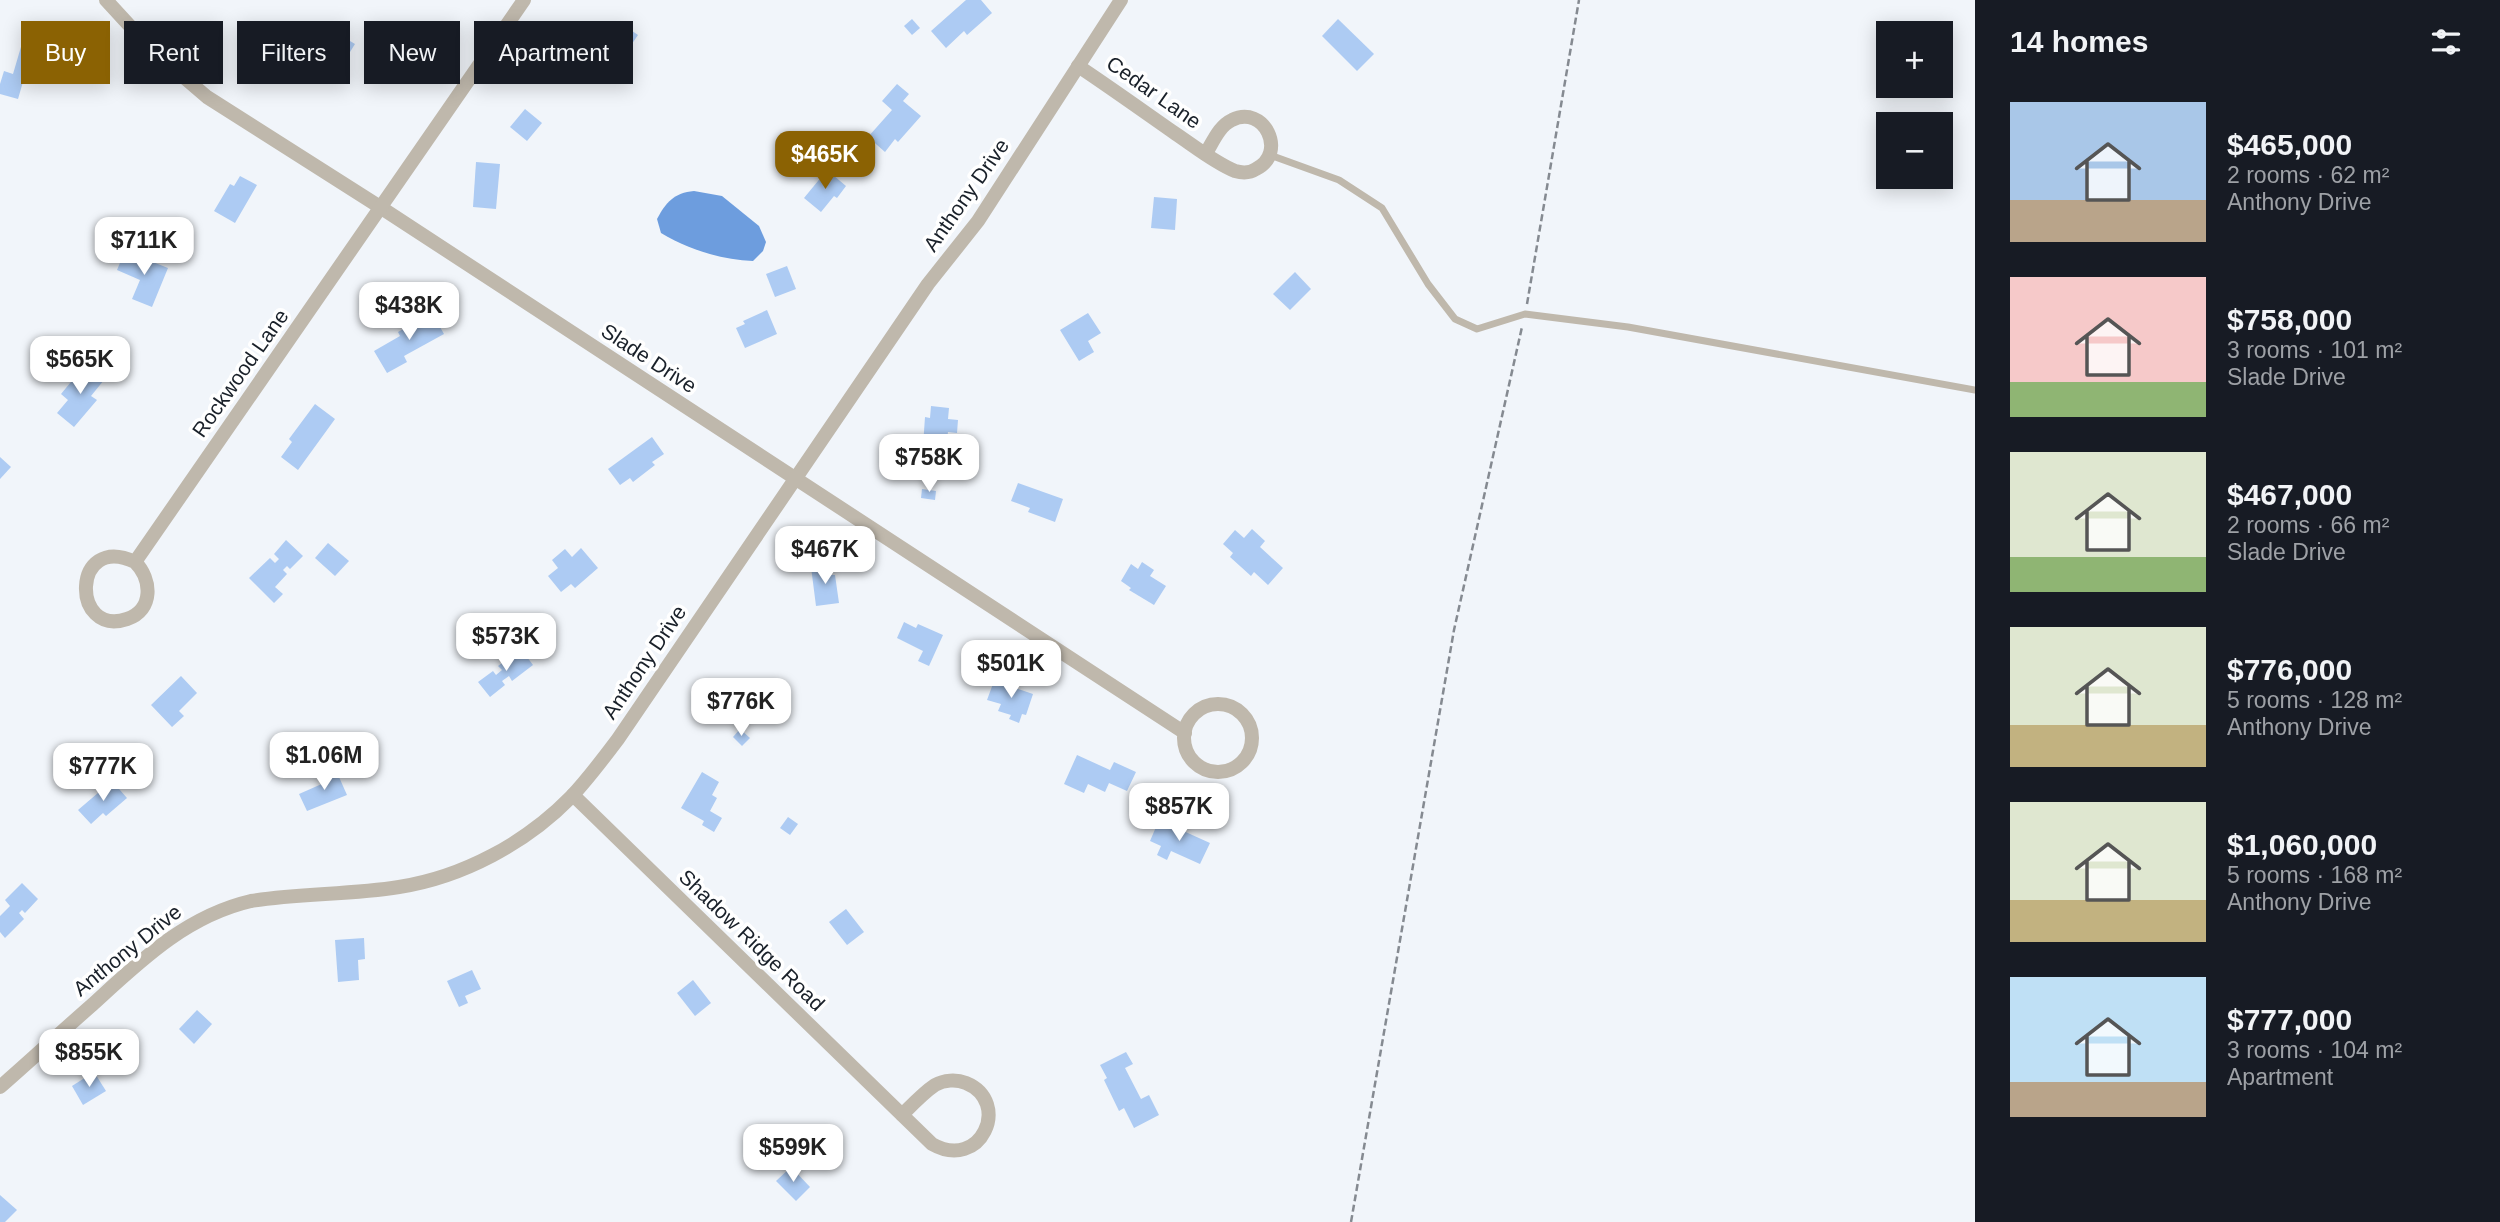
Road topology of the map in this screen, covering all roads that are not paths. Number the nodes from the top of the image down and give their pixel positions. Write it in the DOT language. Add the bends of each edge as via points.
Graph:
graph roads {
  1 [pos="106,0"];
  2 [pos="524,0"];
  3 [pos="1121,0"];
  4 [pos="1078,66"];
  5 [pos="1206,153"];
  6 [pos="1270,155"];
  7 [pos="380,207"];
  8 [pos="1975,390"];
  9 [pos="795,478"];
  10 [pos="135,562"];
  11 [pos="1185,733"];
  12 [pos="573,795"];
  13 [pos="0,1087"];
  14 [pos="902,1115"];
  1 -- 7 [label="street, Slade Drive" via="151,50 207,97"];
  2 -- 7 [label="street, Rockwood Lane"];
  3 -- 4 [label="street, Anthony Drive"];
  4 -- 5 [label="street, Cedar Lane"];
  4 -- 9 [label="street, Anthony Drive" via="978,221 928,284"];
  5 -- 6 [label="street, Cedar Lane" via="1242,172 1259,168"];
  5 -- 6 [label="street, Cedar Lane" via="1224,125 1241,117 1266,128"];
  6 -- 8 [label="lane" via="1339,180 1382,208 1455,319 1477,329 1525,314 1628,327"];
  7 -- 9 [label="street, Slade Drive"];
  7 -- 10 [label="street, Rockwood Lane"];
  9 -- 11 [label="street, Slade Drive"];
  9 -- 12 [label="street, Anthony Drive" via="618,739"];
  10 -- 10 [label="street" via="115,556 90,571 85,580 86,600 100,616 121,621 141,610 148,580"];
  11 -- 11 [label="street" via="1189,754 1204,769 1214,771 1244,761 1252,741 1246,719 1228,705 1216,704 1195,713"];
  12 -- 13 [label="street, Anthony Drive" via="501,851 435,880 251,901 200,919 168,938 126,973"];
  12 -- 14 [label="street, Shadow Ridge Road"];
  14 -- 14 [label="street, Shadow Ridge Road" via="932,1144 953,1152 982,1138 989,1115 980,1092 958,1080 935,1085"];
}
